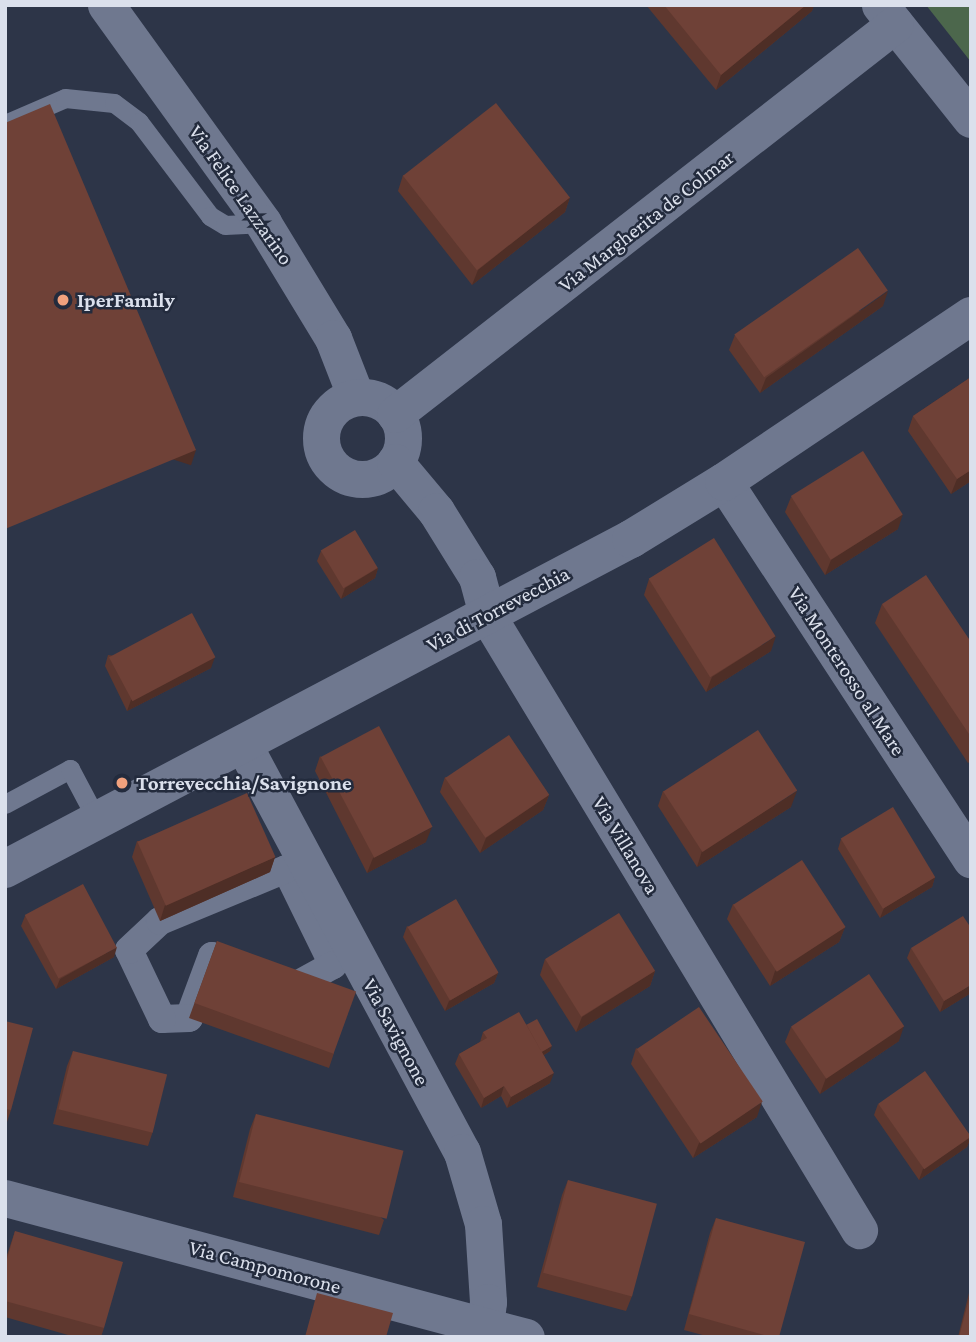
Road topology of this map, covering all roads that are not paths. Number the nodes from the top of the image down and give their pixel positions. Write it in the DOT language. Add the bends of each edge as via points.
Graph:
graph roads {
  1 [pos="106,5"];
  2 [pos="888,15"];
  3 [pos="970,123"];
  4 [pos="5,124"];
  5 [pos="263,223"];
  6 [pos="971,316"];
  7 [pos="356,397"];
  8 [pos="396,414"];
  9 [pos="395,462"];
  10 [pos="724,482"];
  11 [pos="487,615"];
  12 [pos="243,744"];
  13 [pos="5,804"];
  14 [pos="97,820"];
  15 [pos="966,841"];
  16 [pos="5,869"];
  17 [pos="160,920"];
  18 [pos="5,1198"];
  19 [pos="859,1230"];
  20 [pos="485,1332"];
  21 [pos="526,1337"];
  1 -- 5 [label="street, Via Felice Lazzarino"];
  2 -- 3 [label="street"];
  2 -- 8 [label="street, Via Margherita de Colmar"];
  4 -- 5 [label="lane" via="65,98 114,103 139,122 210,216 225,225"];
  5 -- 7 [label="street, Via Felice Lazzarino" via="333,338"];
  6 -- 10 [label="main road, Via di Torrevecchia"];
  7 -- 8 [label="street" via="377,400"];
  7 -- 9 [label="street" via="326,418 321,442 324,454 344,474 357,478 371,477"];
  8 -- 9 [label="street" via="403,438"];
  9 -- 11 [label="street, Via Villanova" via="436,510 477,577"];
  10 -- 11 [label="main road, Via di Torrevecchia" via="631,539"];
  10 -- 15 [label="street, Via Monterosso al Mare"];
  11 -- 12 [label="main road, Via di Torrevecchia"];
  11 -- 19 [label="street, Via Villanova"];
  12 -- 14 [label="main road, Via di Torrevecchia"];
  12 -- 20 [label="street, Via Savignone" via="462,1152 483,1224"];
  13 -- 14 [label="lane" via="70,769"];
  14 -- 16 [label="main road, Via di Torrevecchia"];
  17 -- 17 [label="street" via="130,950 162,1018 189,1018 212,956 295,986 333,965 286,869"];
  18 -- 20 [label="street, Via Campomorone"];
  20 -- 21 [label="street, Via Campomorone"];
}
